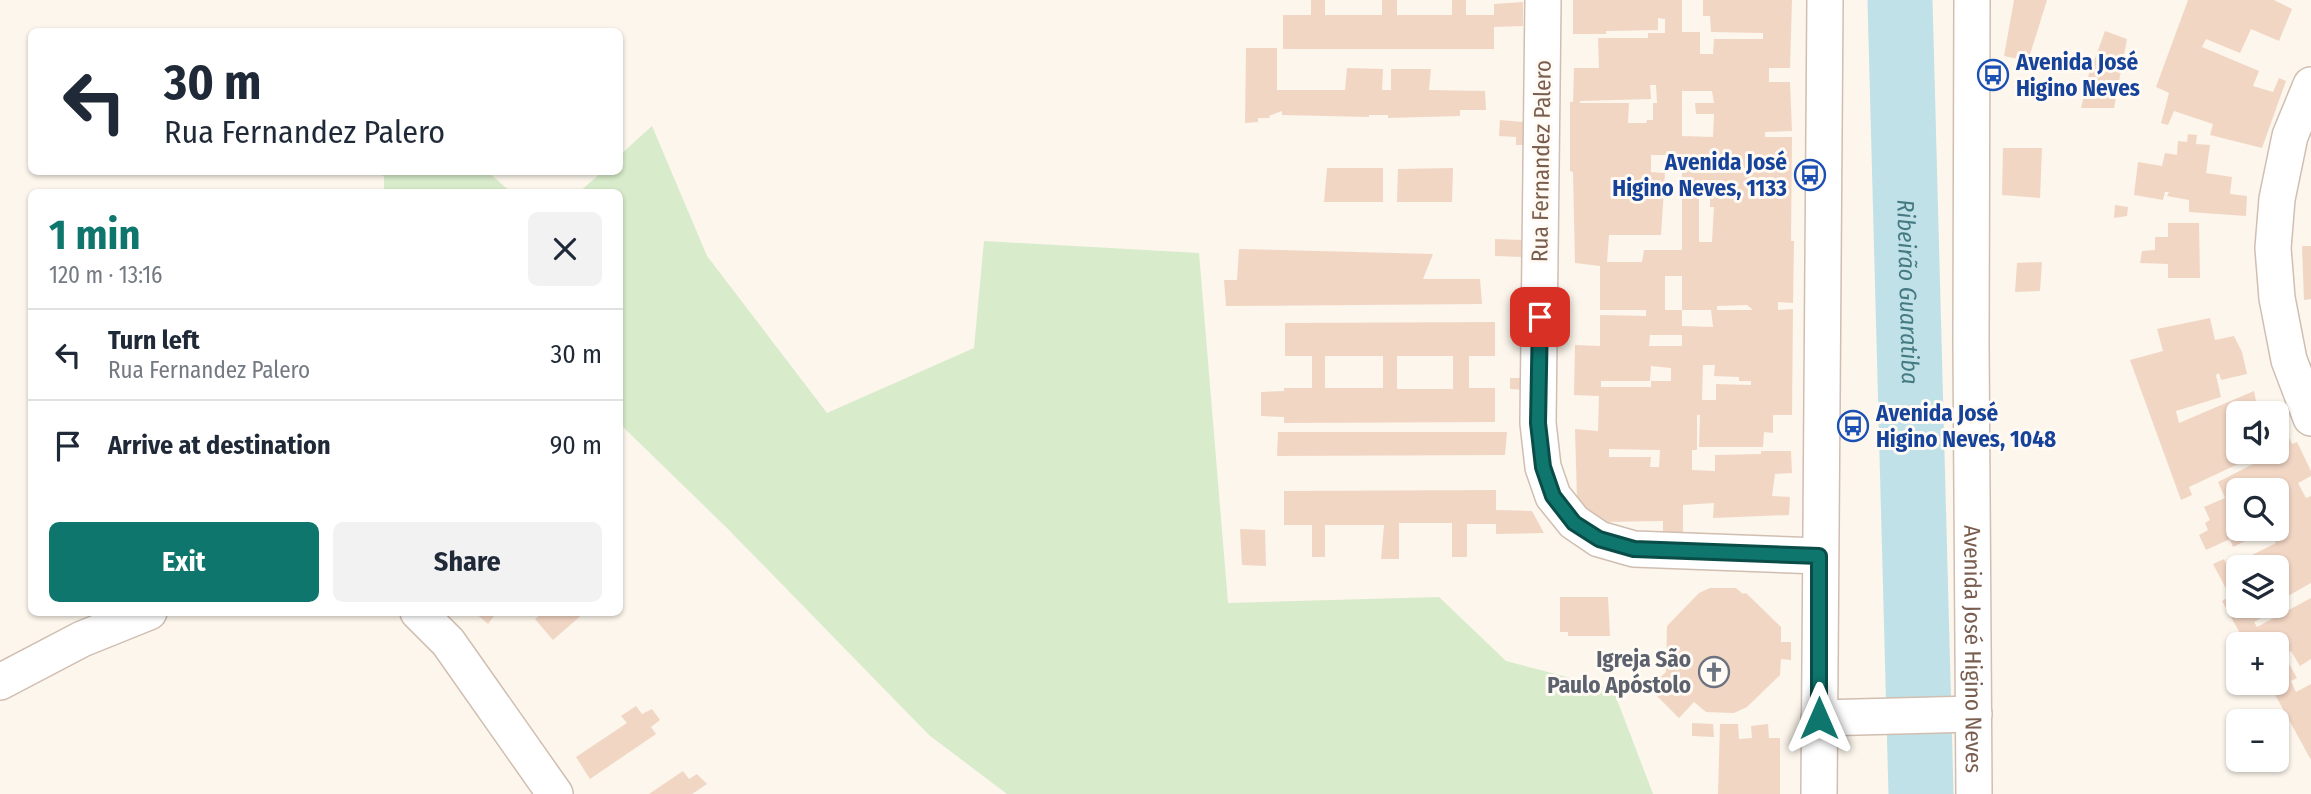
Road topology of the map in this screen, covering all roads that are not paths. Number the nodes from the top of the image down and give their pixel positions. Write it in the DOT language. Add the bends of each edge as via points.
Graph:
graph roads {
  1 [pos="1543,0"];
  2 [pos="1825,0"];
  3 [pos="1973,2"];
  4 [pos="2311,85"];
  5 [pos="2311,418"];
  6 [pos="1819,556"];
  7 [pos="139,616"];
  8 [pos="422,616"];
  9 [pos="0,682"];
  10 [pos="1974,714"];
  11 [pos="1819,718"];
  12 [pos="555,794"];
  13 [pos="1819,794"];
  14 [pos="1975,794"];
  1 -- 6 [label="street, Rua Fernandez Palero" via="1538,423 1543,467 1553,496 1574,523 1599,539 1634,549"];
  2 -- 6 [label="street"];
  3 -- 10 [label="street, Avenida José Higino Neves"];
  4 -- 5 [label="street" via="2290,136 2273,248 2289,360"];
  6 -- 11 [label="street"];
  7 -- 9 [label="street" via="82,639"];
  8 -- 12 [label="street" via="448,642"];
  10 -- 11 [label="street"];
  10 -- 14 [label="street, Avenida José Higino Neves"];
  11 -- 13 [label="street"];
}
